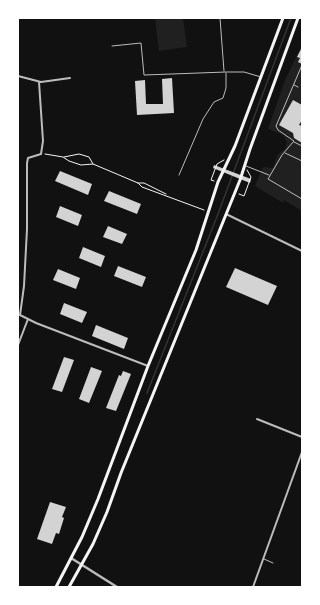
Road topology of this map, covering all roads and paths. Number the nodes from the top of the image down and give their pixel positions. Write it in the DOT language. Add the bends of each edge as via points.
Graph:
graph roads {
  1 [pos="220,18"];
  2 [pos="283,18"];
  3 [pos="298,18"];
  4 [pos="112,46"];
  5 [pos="302,65"];
  6 [pos="225,72"];
  7 [pos="18,76"];
  8 [pos="261,77"];
  9 [pos="70,78"];
  10 [pos="39,82"];
  11 [pos="294,85"];
  12 [pos="298,87"];
  13 [pos="294,141"];
  14 [pos="302,146"];
  15 [pos="285,153"];
  16 [pos="41,154"];
  17 [pos="63,157"];
  18 [pos="229,157"];
  19 [pos="302,161"];
  20 [pos="93,164"];
  21 [pos="244,165"];
  22 [pos="178,175"];
  23 [pos="270,175"];
  24 [pos="211,180"];
  25 [pos="138,183"];
  26 [pos="235,192"];
  27 [pos="166,195"];
  28 [pos="302,199"];
  29 [pos="208,211"];
  30 [pos="226,214"];
  31 [pos="302,251"];
  32 [pos="19,315"];
  33 [pos="28,319"];
  34 [pos="18,345"];
  35 [pos="148,366"];
  36 [pos="257,419"];
  37 [pos="302,437"];
  38 [pos="302,452"];
  39 [pos="71,558"];
  40 [pos="263,559"];
  41 [pos="273,563"];
  42 [pos="82,565"];
  43 [pos="56,587"];
  44 [pos="69,587"];
  45 [pos="117,587"];
  46 [pos="253,587"];
  1 -- 6 [label="lane"];
  2 -- 8 [label="main road"];
  3 -- 21 [label="main road"];
  4 -- 6 [label="lane" via="141,43 144,76"];
  5 -- 11 [label="lane"];
  6 -- 8 [label="lane" via="244,72"];
  6 -- 22 [label="lane" via="226,88 223,98 214,102 203,119"];
  7 -- 10 [label="street"];
  8 -- 18 [label="main road"];
  9 -- 10 [label="street"];
  10 -- 16 [label="street" via="44,141"];
  11 -- 12 [label="lane"];
  11 -- 13 [label="lane" via="276,126"];
  13 -- 14 [label="lane"];
  13 -- 15 [label="lane"];
  15 -- 19 [label="lane"];
  15 -- 23 [label="lane"];
  16 -- 17 [label="path"];
  16 -- 32 [label="street" via="28,158 27,163 24,286"];
  17 -- 20 [label="path" via="81,165"];
  17 -- 20 [label="path" via="79,154 89,157"];
  18 -- 24 [label="path" via="217,164"];
  18 -- 29 [label="main road"];
  20 -- 25 [label="path"];
  21 -- 23 [label="lane"];
  21 -- 26 [label="main road"];
  21 -- 26 [label="path" via="251,177 244,196"];
  23 -- 28 [label="lane" via="268,179"];
  25 -- 27 [label="path" via="142,187"];
  25 -- 27 [label="path" via="144,183"];
  26 -- 30 [label="main road"];
  27 -- 29 [label="path"];
  29 -- 35 [label="main road" via="196,250"];
  30 -- 31 [label="street"];
  30 -- 42 [label="main road" via="107,512"];
  32 -- 33 [label="street"];
  33 -- 34 [label="street"];
  33 -- 35 [label="street"];
  35 -- 39 [label="main road" via="98,499"];
  36 -- 37 [label="street"];
  38 -- 40 [label="street"];
  39 -- 42 [label="street"];
  39 -- 43 [label="main road"];
  40 -- 41 [label="lane"];
  40 -- 46 [label="street"];
  42 -- 44 [label="main road"];
  42 -- 45 [label="street"];
}
